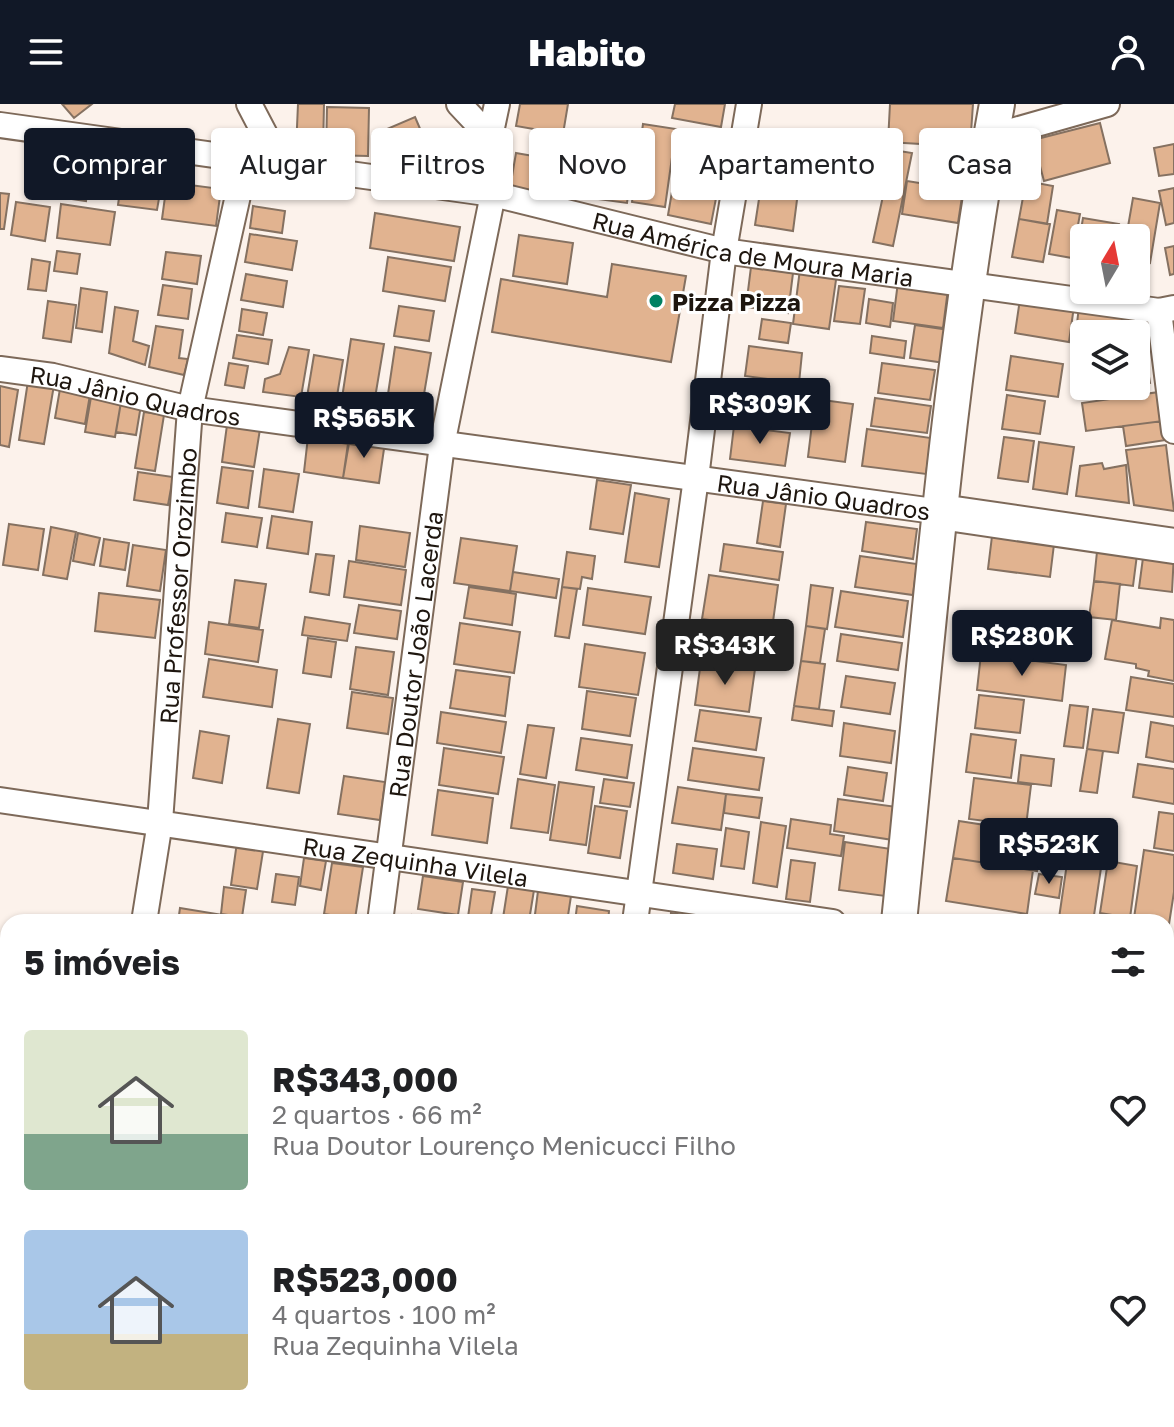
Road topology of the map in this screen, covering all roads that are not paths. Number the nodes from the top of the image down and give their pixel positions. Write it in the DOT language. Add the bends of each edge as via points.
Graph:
graph roads {
  1 [pos="249,104"];
  2 [pos="459,104"];
  3 [pos="497,104"];
  4 [pos="749,104"];
  5 [pos="997,104"];
  6 [pos="1107,104"];
  7 [pos="0,125"];
  8 [pos="262,128"];
  9 [pos="482,128"];
  10 [pos="492,128"];
  11 [pos="993,128"];
  12 [pos="1023,128"];
  13 [pos="211,155"];
  14 [pos="513,199"];
  15 [pos="237,200"];
  16 [pos="492,200"];
  17 [pos="981,200"];
  18 [pos="724,251"];
  19 [pos="968,285"];
  20 [pos="1166,310"];
  21 [pos="0,369"];
  22 [pos="190,409"];
  23 [pos="1174,431"];
  24 [pos="442,445"];
  25 [pos="696,478"];
  26 [pos="941,512"];
  27 [pos="1174,546"];
  28 [pos="0,800"];
  29 [pos="160,822"];
  30 [pos="388,858"];
  31 [pos="638,895"];
  32 [pos="145,914"];
  33 [pos="381,914"];
  34 [pos="636,914"];
  35 [pos="775,914"];
  36 [pos="900,914"];
  1 -- 8 [label="street"];
  2 -- 9 [label="street"];
  3 -- 10 [label="street, Rua Doutor João Lacerda"];
  4 -- 18 [label="street"];
  5 -- 11 [label="main road"];
  6 -- 12 [label="street"];
  7 -- 13 [label="street, Rua América de Moura Maria"];
  14 -- 18 [label="street, Rua América de Moura Maria"];
  15 -- 22 [label="street, Rua Professor Orozimbo"];
  16 -- 24 [label="street, Rua Doutor João Lacerda"];
  17 -- 19 [label="main road"];
  18 -- 19 [label="street, Rua América de Moura Maria"];
  18 -- 25 [label="street"];
  19 -- 20 [label="street, Rua América de Moura Maria"];
  19 -- 26 [label="main road"];
  20 -- 23 [label="street"];
  21 -- 22 [label="street, Rua Jânio Quadros" via="53,376"];
  22 -- 24 [label="street, Rua Jânio Quadros"];
  22 -- 29 [label="street, Rua Professor Orozimbo"];
  24 -- 25 [label="street, Rua Jânio Quadros"];
  24 -- 30 [label="street, Rua Doutor João Lacerda"];
  25 -- 26 [label="street, Rua Jânio Quadros"];
  25 -- 31 [label="street"];
  26 -- 27 [label="main road, Rua Jânio Quadros"];
  26 -- 36 [label="main road"];
  28 -- 29 [label="street, Rua Zequinha Vilela"];
  29 -- 30 [label="street, Rua Zequinha Vilela"];
  29 -- 32 [label="street, Rua Professor Orozimbo"];
  30 -- 31 [label="street, Rua Zequinha Vilela"];
  30 -- 33 [label="street, Rua Doutor João Lacerda"];
  31 -- 34 [label="street"];
  31 -- 35 [label="street, Rua Zequinha Vilela"];
}
